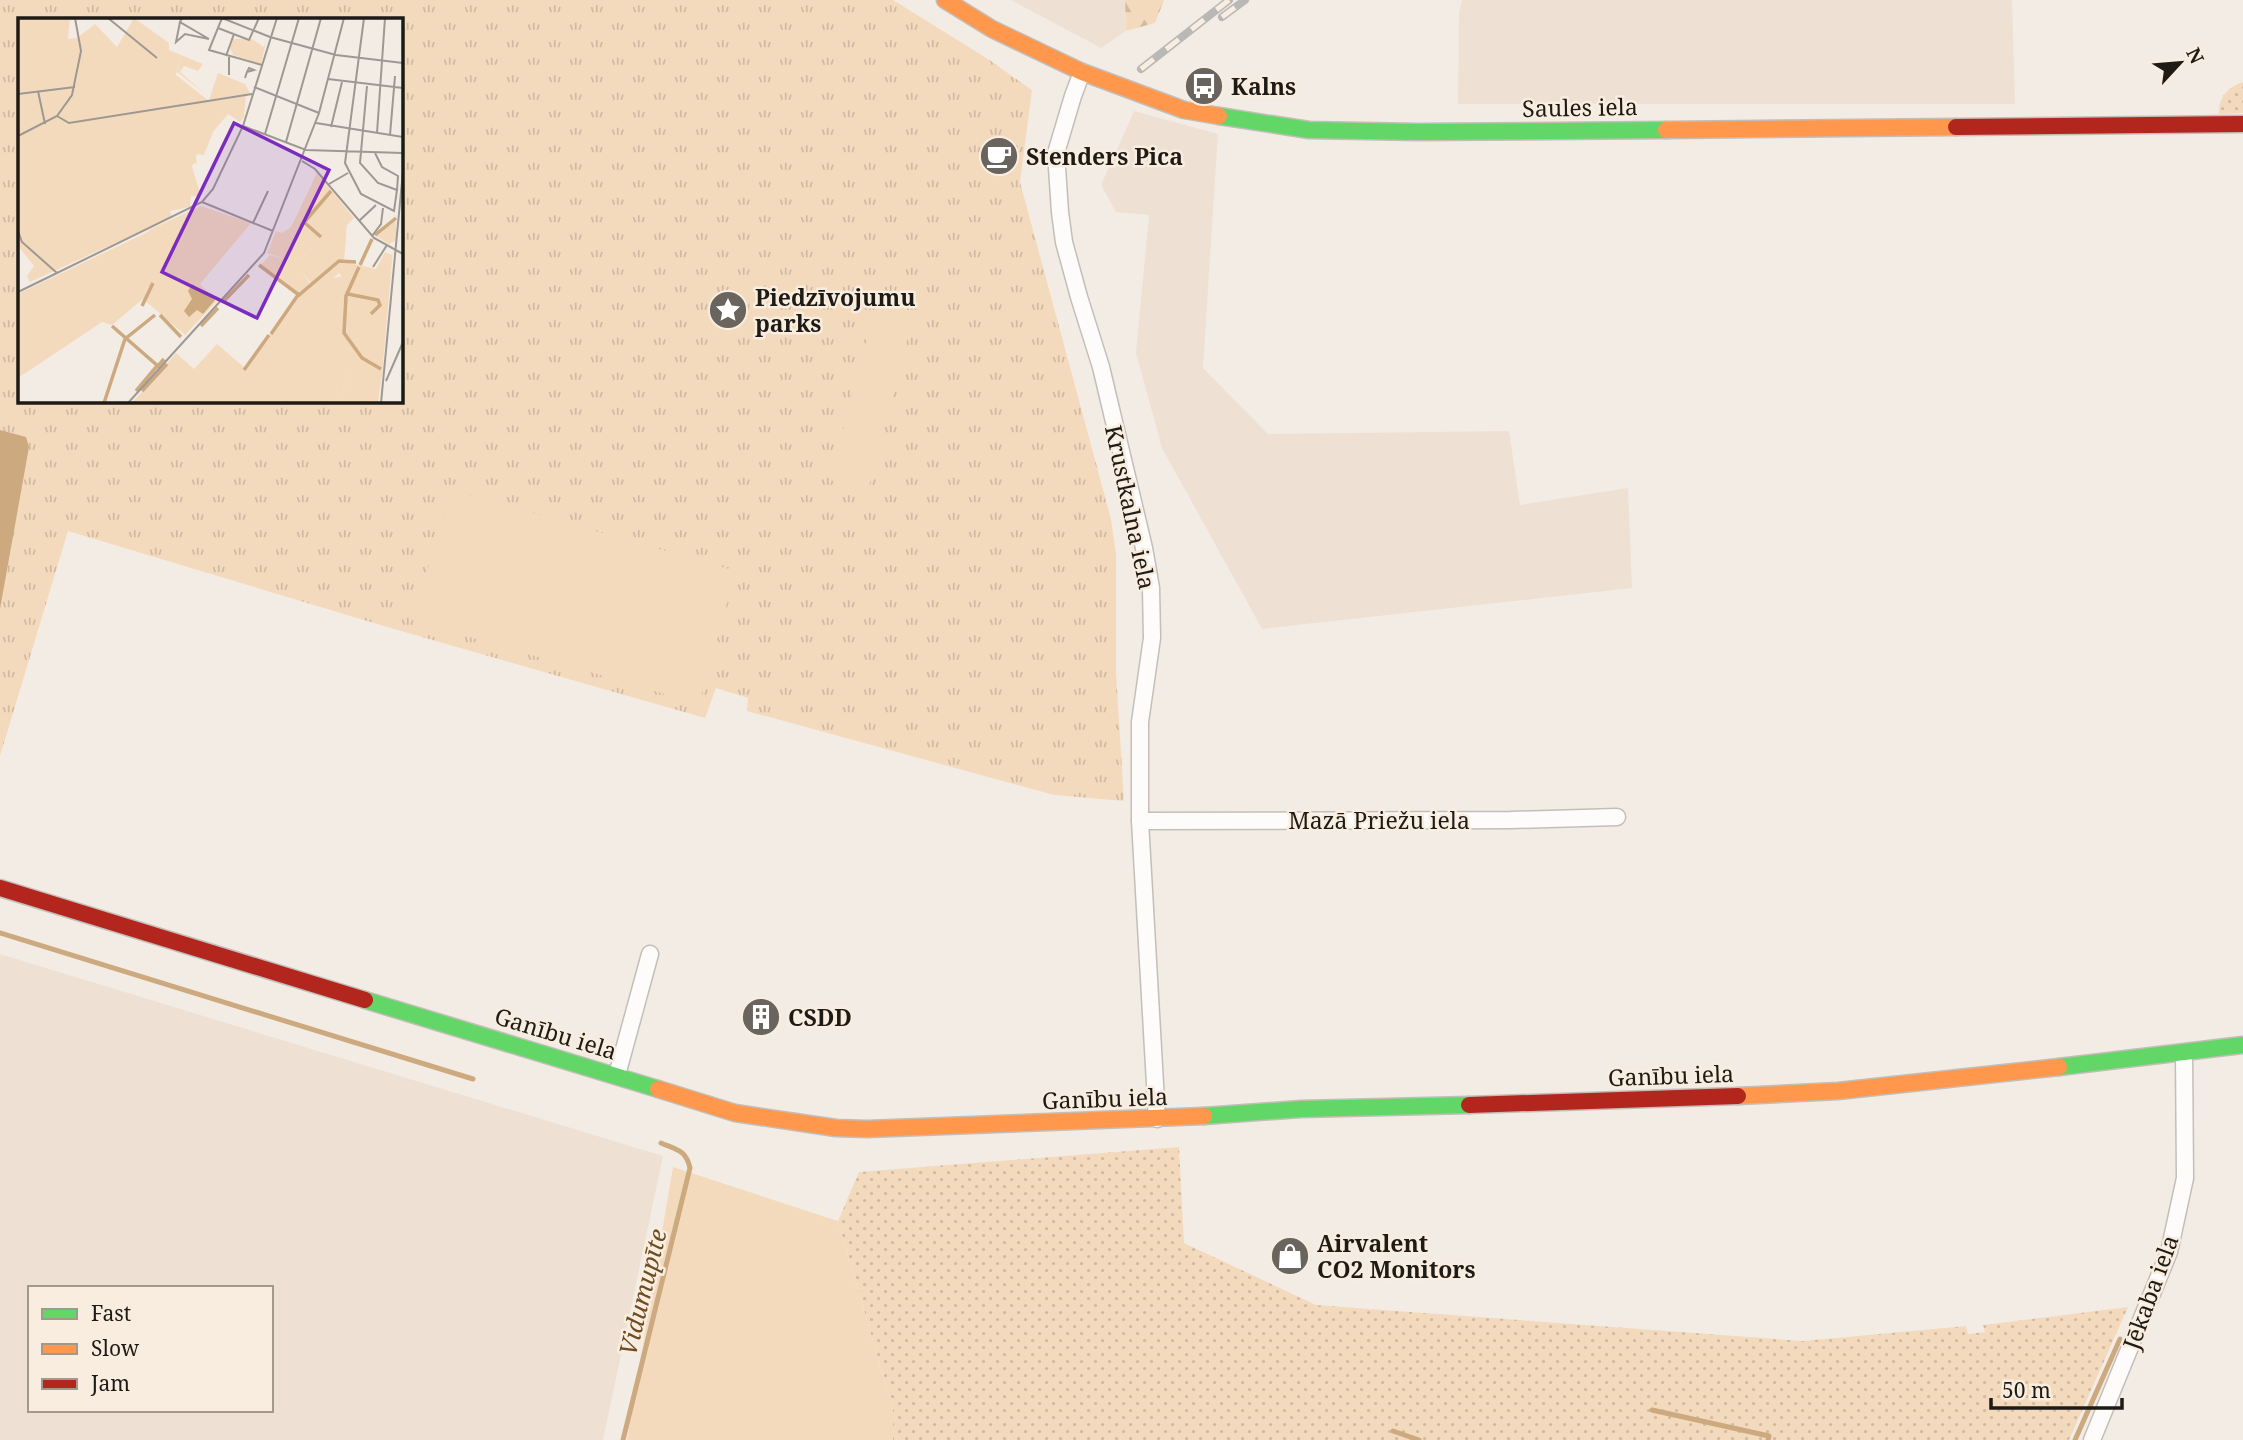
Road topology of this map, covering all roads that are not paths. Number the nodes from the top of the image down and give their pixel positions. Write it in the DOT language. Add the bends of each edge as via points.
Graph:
graph roads {
  1 [pos="944,0"];
  2 [pos="1082,72"];
  3 [pos="2243,124"];
  4 [pos="1617,817"];
  5 [pos="1140,821"];
  6 [pos="0,888"];
  7 [pos="650,954"];
  8 [pos="2243,1045"];
  9 [pos="2184,1054"];
  10 [pos="617,1075"];
  11 [pos="1157,1119"];
  12 [pos="2092,1440"];
  1 -- 2 [label="street, Saules iela" via="992,29"];
  2 -- 3 [label="street, Saules iela" via="1184,110 1309,130"];
  2 -- 5 [label="street, Krustkalna iela" via="1056,153 1059,212 1104,380 1151,588 1152,638 1140,722"];
  4 -- 5 [label="street, Mazā Priežu iela"];
  5 -- 11 [label="street, Krustkalna iela"];
  6 -- 10 [label="street, Ganību iela"];
  7 -- 10 [label="street"];
  8 -- 9 [label="street, Ganību iela"];
  9 -- 11 [label="street, Ganību iela" via="1838,1091 1301,1109"];
  9 -- 12 [label="street, Jēkaba iela" via="2185,1178 2169,1252"];
  10 -- 11 [label="street, Ganību iela" via="735,1113 836,1128"];
}
